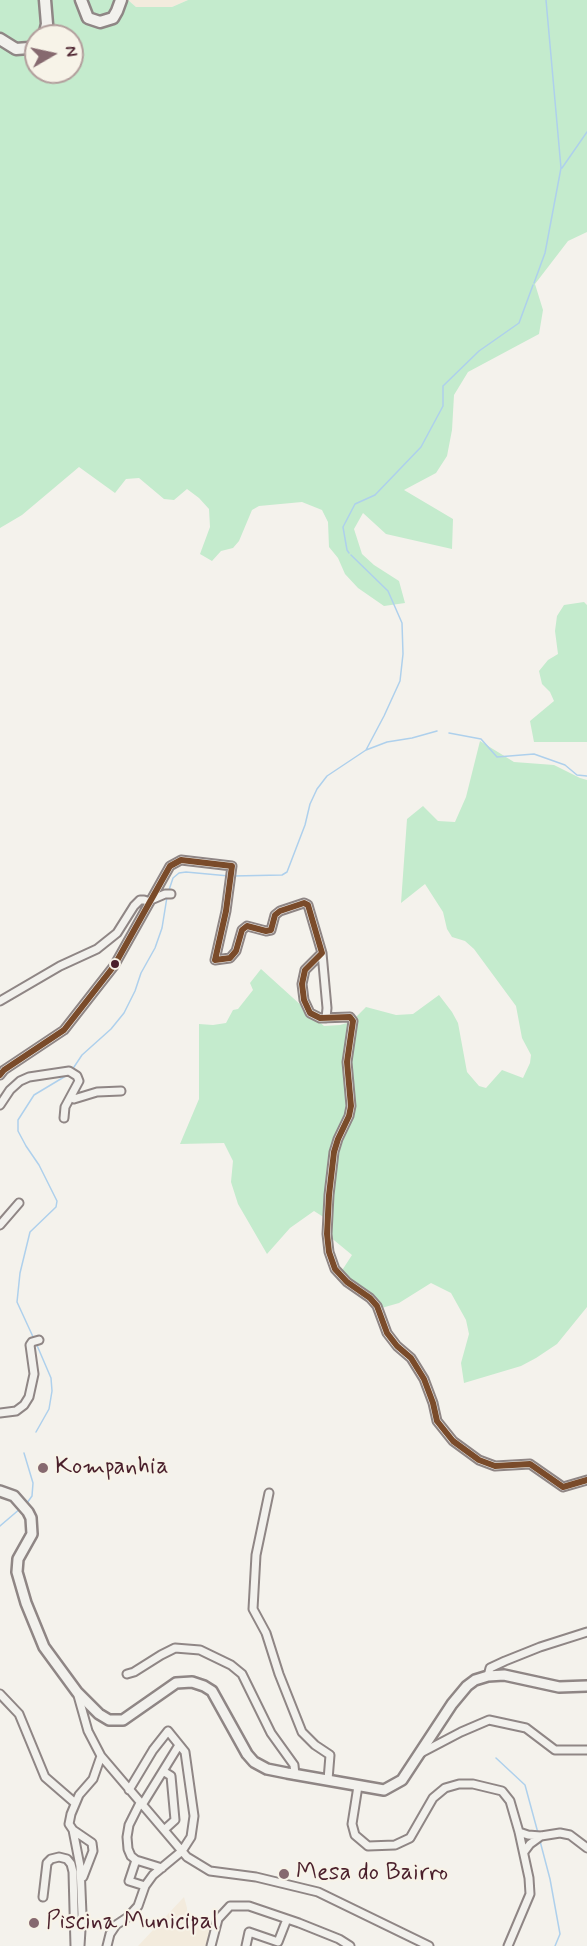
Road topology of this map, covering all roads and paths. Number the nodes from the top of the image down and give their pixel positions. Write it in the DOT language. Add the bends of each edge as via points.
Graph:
graph roads {
  1 [pos="45,0"];
  2 [pos="81,0"];
  3 [pos="121,0"];
  4 [pos="47,24"];
  5 [pos="0,39"];
  6 [pos="24,48"];
  7 [pos="168,894"];
  8 [pos="151,901"];
  9 [pos="322,953"];
  10 [pos="0,1001"];
  11 [pos="326,1018"];
  12 [pos="0,1075"];
  13 [pos="121,1091"];
  14 [pos="71,1096"];
  15 [pos="0,1105"];
  16 [pos="64,1118"];
  17 [pos="19,1203"];
  18 [pos="0,1225"];
  19 [pos="36,1341"];
  20 [pos="0,1413"];
  21 [pos="587,1480"];
  22 [pos="0,1491"];
  23 [pos="269,1493"];
  24 [pos="587,1632"];
  25 [pos="127,1674"];
  26 [pos="488,1676"];
  27 [pos="587,1686"];
  28 [pos="77,1692"];
  29 [pos="0,1694"];
  30 [pos="179,1745"];
  31 [pos="587,1750"];
  32 [pos="421,1753"];
  33 [pos="100,1756"];
  34 [pos="163,1771"];
  35 [pos="295,1775"];
  36 [pos="328,1780"];
  37 [pos="358,1786"];
  38 [pos="129,1790"];
  39 [pos="75,1803"];
  40 [pos="141,1804"];
  41 [pos="73,1830"];
  42 [pos="164,1830"];
  43 [pos="519,1832"];
  44 [pos="541,1836"];
  45 [pos="587,1848"];
  46 [pos="182,1851"];
  47 [pos="524,1852"];
  48 [pos="136,1860"];
  49 [pos="162,1868"];
  50 [pos="82,1882"];
  51 [pos="145,1886"];
  52 [pos="43,1897"];
  53 [pos="287,1919"];
  54 [pos="75,1946"];
  55 [pos="80,1946"];
  56 [pos="107,1946"];
  57 [pos="211,1946"];
  58 [pos="246,1946"];
  59 [pos="350,1946"];
  60 [pos="429,1946"];
  61 [pos="508,1946"];
  1 -- 4 [label="main road"];
  2 -- 3 [label="main road" via="88,18 100,22 113,18"];
  5 -- 6 [label="main road" via="16,49"];
  7 -- 8 [label="street"];
  8 -- 9 [label="street" via="170,866 181,860 231,866 216,960 230,958 247,926 271,930 275,915 304,903 308,905"];
  8 -- 10 [label="street" via="140,900 117,933 102,946"];
  8 -- 12 [label="street" via="114,966 64,1030"];
  9 -- 11 [label="street"];
  9 -- 11 [label="street" via="305,970 302,984 310,1013"];
  11 -- 21 [label="street" via="350,1017 353,1021 347,1062 351,1106 334,1152 329,1205 327,1234 334,1269 377,1306 387,1333 411,1358 424,1379 437,1421 453,1441 479,1460 495,1466 530,1464 563,1487"];
  13 -- 14 [label="street" via="97,1092 74,1099"];
  14 -- 15 [label="street" via="79,1081 71,1072 29,1077 10,1089"];
  14 -- 16 [label="street"];
  17 -- 18 [label="street"];
  19 -- 20 [label="street" via="30,1345 34,1374 29,1397 16,1411"];
  22 -- 28 [label="street" via="14,1496 28,1512 33,1527 18,1558 19,1582 44,1647"];
  23 -- 36 [label="street" via="256,1556 253,1609 266,1633 302,1732 330,1755"];
  24 -- 26 [label="street" via="505,1661 490,1668"];
  25 -- 35 [label="street" via="176,1648 200,1650 231,1665 242,1674 271,1732 294,1765"];
  26 -- 27 [label="street" via="560,1687"];
  26 -- 32 [label="street" via="467,1686"];
  28 -- 33 [label="street"];
  28 -- 35 [label="street" via="99,1714 116,1721 176,1683 204,1686 219,1700 254,1762"];
  29 -- 39 [label="street" via="19,1714 45,1777"];
  30 -- 34 [label="street"];
  30 -- 38 [label="street" via="168,1731"];
  30 -- 46 [label="street" via="185,1752 194,1816 191,1837"];
  31 -- 32 [label="street" via="555,1750 526,1728 489,1720"];
  32 -- 37 [label="street" via="393,1786 384,1790"];
  33 -- 38 [label="street"];
  33 -- 39 [label="street" via="93,1779"];
  34 -- 40 [label="street"];
  34 -- 42 [label="street" via="171,1776 175,1820"];
  35 -- 36 [label="street"];
  36 -- 37 [label="street"];
  37 -- 43 [label="street" via="352,1824 355,1835 368,1846 395,1845 410,1838 433,1798 445,1788 459,1784 502,1791 510,1801"];
  38 -- 40 [label="street"];
  39 -- 41 [label="street" via="69,1824"];
  40 -- 42 [label="street"];
  40 -- 48 [label="street" via="131,1819 127,1837 128,1850"];
  41 -- 50 [label="street"];
  41 -- 50 [label="street" via="92,1843"];
  42 -- 46 [label="street"];
  43 -- 44 [label="street"];
  43 -- 47 [label="street"];
  44 -- 45 [label="street" via="570,1835"];
  44 -- 47 [label="street"];
  46 -- 49 [label="street"];
  46 -- 60 [label="street" via="210,1871 256,1876 318,1892"];
  47 -- 61 [label="street" via="530,1894"];
  48 -- 49 [label="street"];
  48 -- 51 [label="street" via="129,1881"];
  49 -- 51 [label="street"];
  50 -- 55 [label="street"];
  51 -- 56 [label="street" via="138,1906 116,1925"];
  52 -- 54 [label="street" via="47,1863 59,1857 67,1859 74,1872"];
  53 -- 57 [label="street" via="249,1906 230,1906 218,1919"];
  53 -- 58 [label="street" via="278,1942 249,1932"];
  53 -- 59 [label="street"];
}
